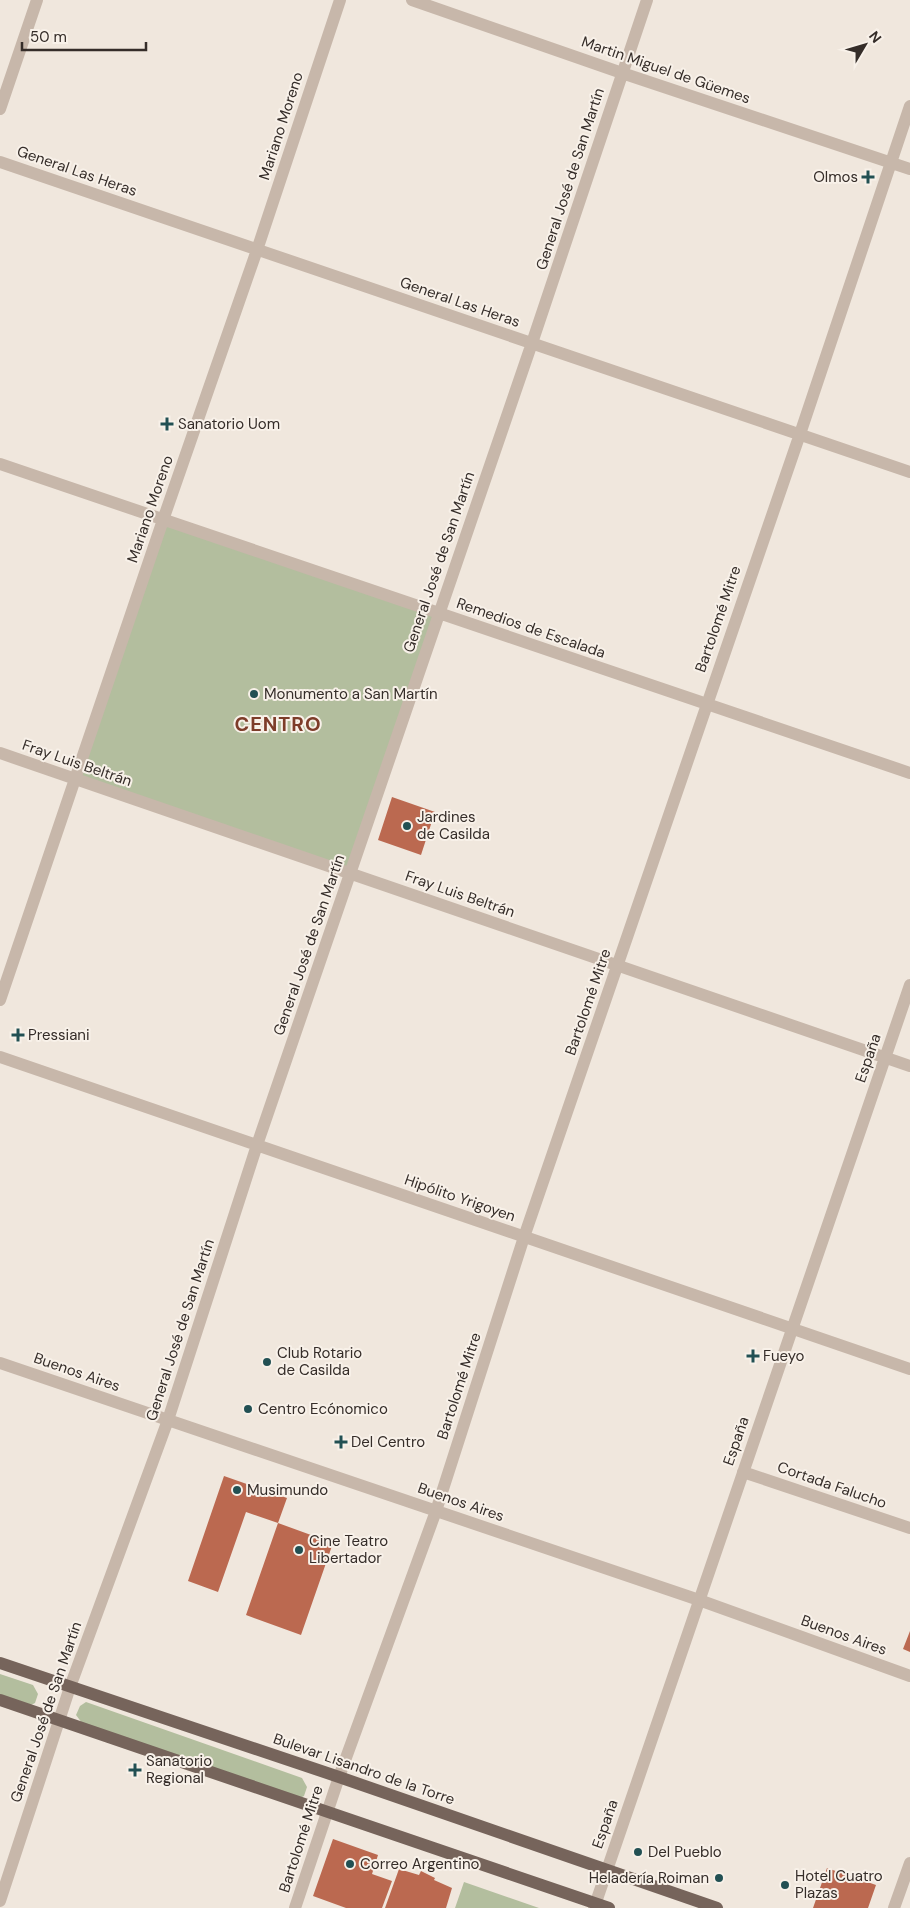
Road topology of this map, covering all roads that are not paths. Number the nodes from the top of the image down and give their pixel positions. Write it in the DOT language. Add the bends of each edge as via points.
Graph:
graph roads {
  1 [pos="37,0"];
  2 [pos="340,0"];
  3 [pos="412,0"];
  4 [pos="647,0"];
  5 [pos="622,73"];
  6 [pos="910,106"];
  7 [pos="0,109"];
  8 [pos="0,162"];
  9 [pos="891,163"];
  10 [pos="910,169"];
  11 [pos="257,250"];
  12 [pos="532,343"];
  13 [pos="800,434"];
  14 [pos="0,464"];
  15 [pos="910,472"];
  16 [pos="163,520"];
  17 [pos="438,614"];
  18 [pos="706,704"];
  19 [pos="0,754"];
  20 [pos="910,773"];
  21 [pos="76,780"];
  22 [pos="350,874"];
  23 [pos="618,966"];
  24 [pos="910,985"];
  25 [pos="0,1000"];
  26 [pos="0,1057"];
  27 [pos="886,1058"];
  28 [pos="910,1066"];
  29 [pos="257,1145"];
  30 [pos="524,1237"];
  31 [pos="792,1329"];
  32 [pos="0,1363"];
  33 [pos="910,1369"];
  34 [pos="168,1420"];
  35 [pos="743,1472"];
  36 [pos="436,1511"];
  37 [pos="910,1528"];
  38 [pos="699,1600"];
  39 [pos="0,1663"];
  40 [pos="910,1676"];
  41 [pos="70,1687"];
  42 [pos="0,1700"];
  43 [pos="60,1720"];
  44 [pos="339,1776"];
  45 [pos="327,1812"];
  46 [pos="910,1863"];
  47 [pos="606,1869"];
  48 [pos="0,1901"];
  49 [pos="594,1906"];
  50 [pos="295,1908"];
  51 [pos="609,1908"];
  52 [pos="717,1908"];
  53 [pos="894,1908"];
  1 -- 7 [label="street"];
  2 -- 11 [label="street, Mariano Moreno"];
  3 -- 5 [label="street, Martin Miguel de Güemes"];
  4 -- 5 [label="street, General José de San Martín"];
  5 -- 9 [label="street, Martin Miguel de Güemes"];
  5 -- 12 [label="street, General José de San Martín"];
  6 -- 9 [label="street, Bartolomé Mitre"];
  8 -- 11 [label="street, General Las Heras"];
  9 -- 10 [label="street, Martin Miguel de Güemes"];
  9 -- 13 [label="street, Bartolomé Mitre"];
  11 -- 12 [label="street, General Las Heras"];
  11 -- 16 [label="street, Mariano Moreno"];
  12 -- 13 [label="street, General Las Heras"];
  12 -- 17 [label="street, General José de San Martín"];
  13 -- 15 [label="street, General Las Heras"];
  13 -- 18 [label="street, Bartolomé Mitre"];
  14 -- 16 [label="street, Remedios de Escalada"];
  16 -- 17 [label="street, Remedios de Escalada"];
  16 -- 21 [label="street, Mariano Moreno"];
  17 -- 18 [label="street, Remedios de Escalada"];
  17 -- 22 [label="street, General José de San Martín"];
  18 -- 20 [label="street, Remedios de Escalada"];
  18 -- 23 [label="street, Bartolomé Mitre"];
  19 -- 21 [label="street, Fray Luis Beltrán"];
  21 -- 22 [label="street, Fray Luis Beltrán"];
  21 -- 25 [label="street, Mariano Moreno"];
  22 -- 23 [label="street, Fray Luis Beltrán"];
  22 -- 29 [label="street, General José de San Martín"];
  23 -- 27 [label="street, Fray Luis Beltrán"];
  23 -- 30 [label="street, Bartolomé Mitre"];
  24 -- 27 [label="street, España"];
  26 -- 29 [label="street, Hipólito Yrigoyen"];
  27 -- 28 [label="street, Fray Luis Beltrán"];
  27 -- 31 [label="street, España"];
  29 -- 30 [label="street, Hipólito Yrigoyen"];
  29 -- 34 [label="street, General José de San Martín"];
  30 -- 31 [label="street, Hipólito Yrigoyen"];
  30 -- 36 [label="street, Bartolomé Mitre"];
  31 -- 33 [label="street, Hipólito Yrigoyen"];
  31 -- 35 [label="street, España"];
  32 -- 34 [label="street, Buenos Aires"];
  34 -- 36 [label="street, Buenos Aires"];
  34 -- 41 [label="street, General José de San Martín"];
  35 -- 37 [label="street, Cortada Falucho"];
  35 -- 38 [label="street, España"];
  36 -- 38 [label="street, Buenos Aires"];
  36 -- 44 [label="street, Bartolomé Mitre"];
  38 -- 40 [label="street, Buenos Aires"];
  38 -- 47 [label="street, España"];
  39 -- 41 [label="main road, Bulevar Lisandro de la Torre"];
  41 -- 43 [label="street, General José de San Martín"];
  41 -- 44 [label="main road, Bulevar Lisandro de la Torre"];
  42 -- 43 [label="main road"];
  43 -- 45 [label="main road"];
  43 -- 48 [label="street, General José de San Martín"];
  44 -- 45 [label="street, Bartolomé Mitre"];
  44 -- 47 [label="main road, Bulevar Lisandro de la Torre"];
  45 -- 49 [label="main road"];
  45 -- 50 [label="street, Bartolomé Mitre"];
  46 -- 53 [label="street"];
  47 -- 49 [label="street, España"];
  47 -- 52 [label="main road, Bulevar Lisandro de la Torre"];
  49 -- 51 [label="main road"];
}
